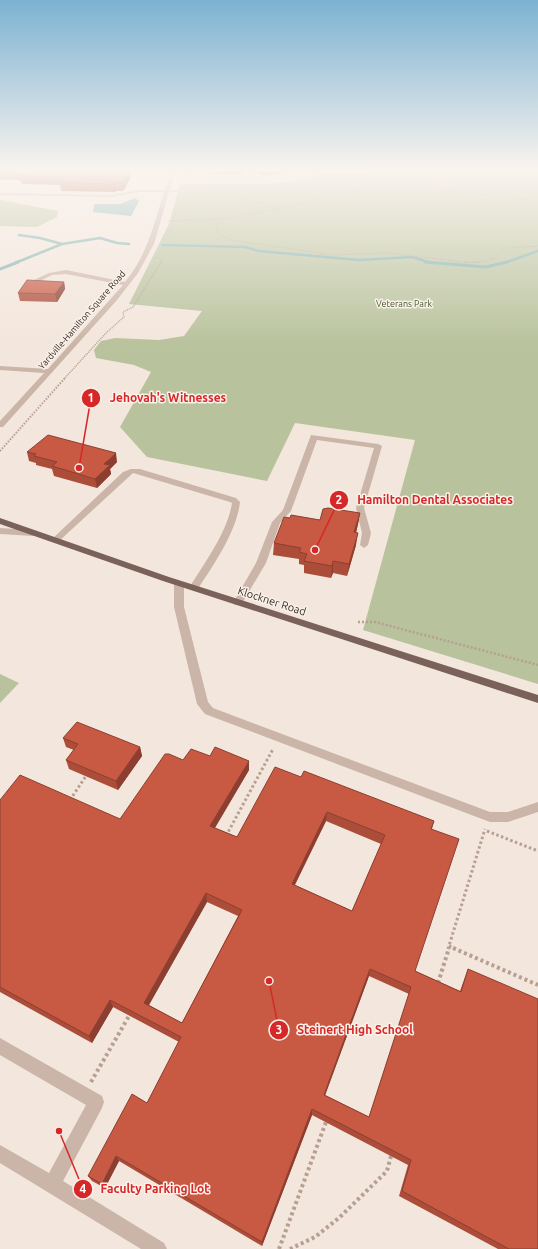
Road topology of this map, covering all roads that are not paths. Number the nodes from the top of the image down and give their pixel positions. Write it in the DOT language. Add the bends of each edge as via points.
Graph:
graph roads {
  1 [pos="155,229"];
  2 [pos="36,281"];
  3 [pos="127,284"];
  4 [pos="0,368"];
  5 [pos="50,371"];
  6 [pos="0,425"];
  7 [pos="0,522"];
  8 [pos="0,531"];
  9 [pos="33,533"];
  10 [pos="55,540"];
  11 [pos="364,545"];
  12 [pos="179,584"];
  13 [pos="194,588"];
  14 [pos="238,602"];
  15 [pos="538,699"];
  16 [pos="538,806"];
  17 [pos="0,1046"];
  18 [pos="0,1153"];
  19 [pos="52,1184"];
  20 [pos="158,1249"];
  1 -- 3 [label="street, Yardville-Hamilton Square Road" via="145,257"];
  2 -- 3 [label="street" via="51,274 66,272"];
  3 -- 5 [label="street, Yardville-Hamilton Square Road"];
  4 -- 5 [label="street"];
  5 -- 6 [label="street, Yardville-Hamilton Square Road"];
  7 -- 9 [label="main road, Klockner Road"];
  8 -- 9 [label="street"];
  9 -- 10 [label="main road, Klockner Road"];
  10 -- 12 [label="main road, Klockner Road"];
  10 -- 13 [label="street" via="131,471 233,500 236,502 233,515 206,570"];
  11 -- 14 [label="street" via="367,532 360,508 378,446 314,437 287,512 276,522 261,563"];
  12 -- 13 [label="main road, Klockner Road"];
  12 -- 16 [label="street" via="179,608 202,704 209,711 490,817 508,816"];
  13 -- 14 [label="main road, Klockner Road"];
  14 -- 15 [label="main road, Klockner Road"];
  17 -- 19 [label="street" via="96,1102"];
  18 -- 19 [label="street"];
  19 -- 20 [label="street"];
}
